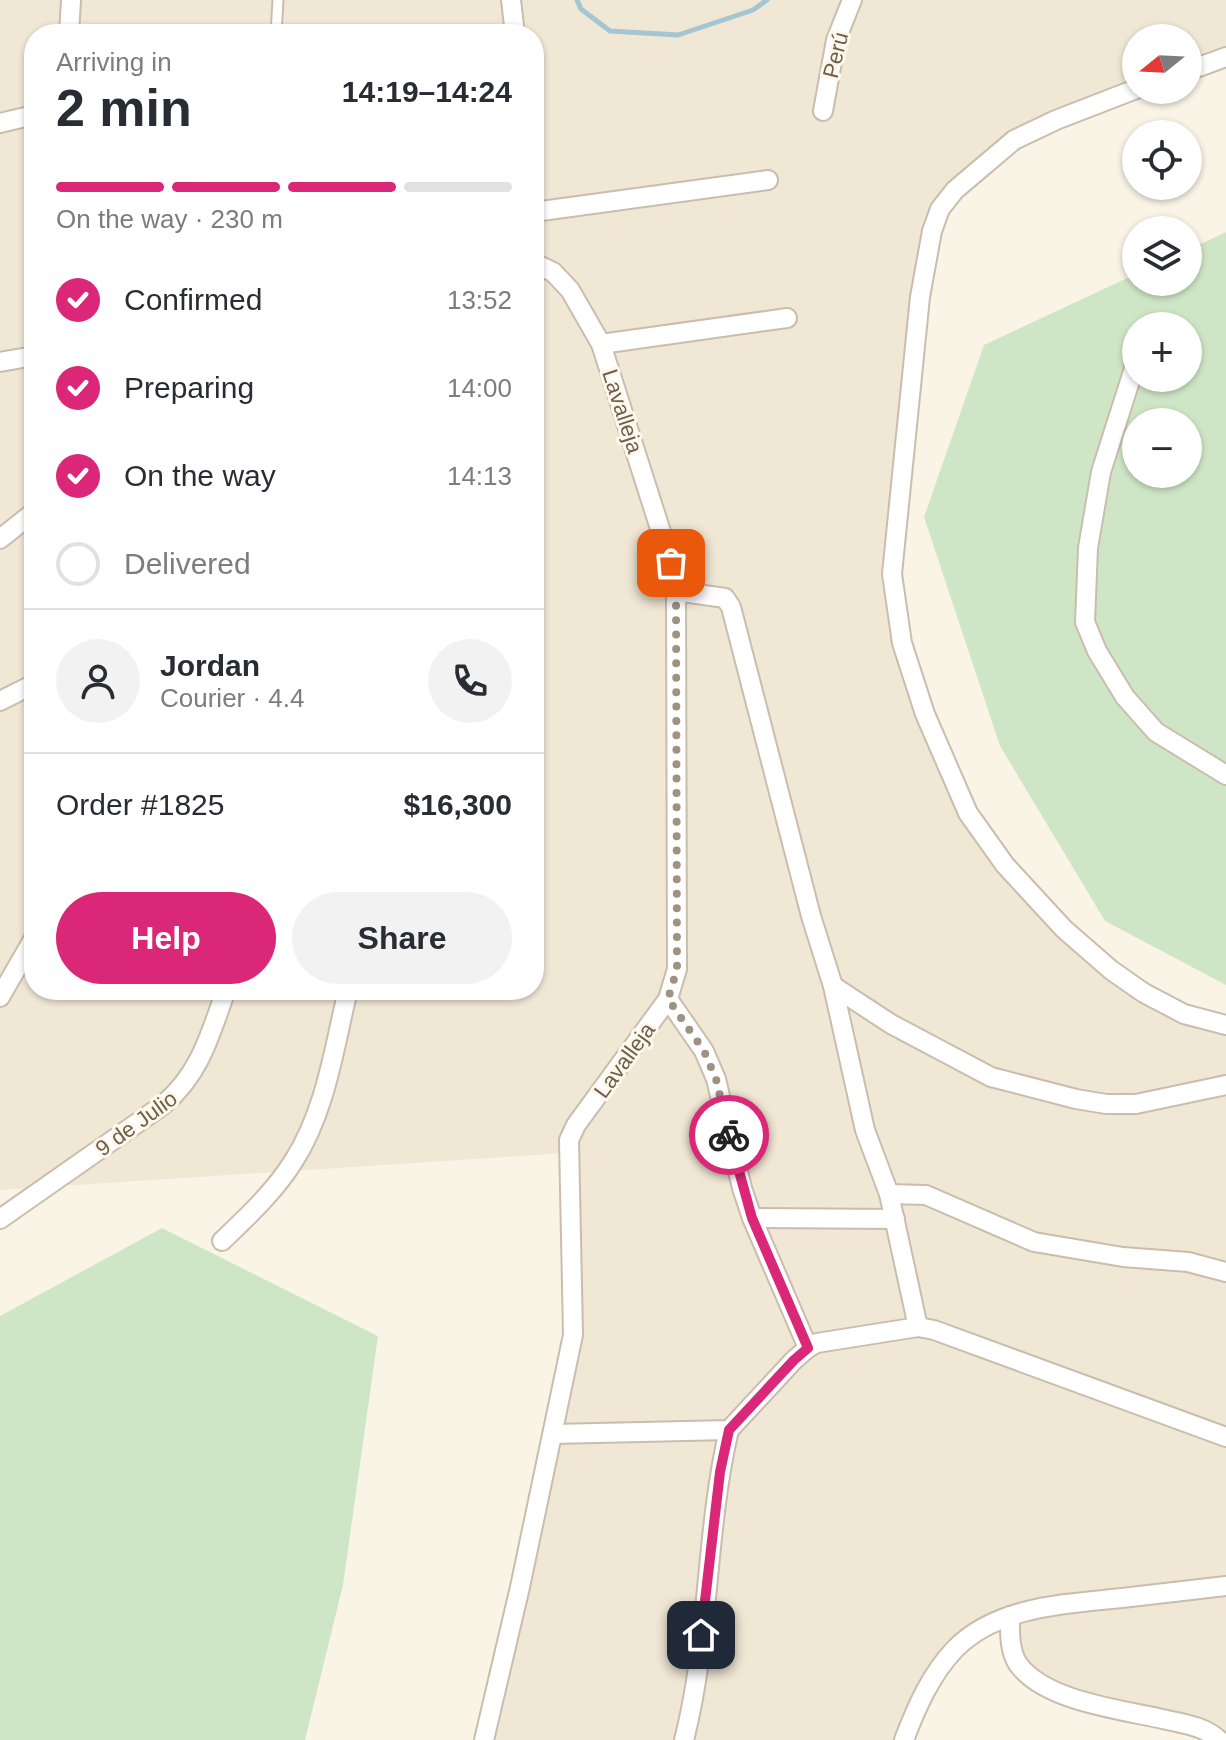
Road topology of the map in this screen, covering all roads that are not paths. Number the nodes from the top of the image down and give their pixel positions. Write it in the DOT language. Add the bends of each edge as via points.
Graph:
graph roads {
  1 [pos="71,0"];
  2 [pos="278,0"];
  3 [pos="511,0"];
  4 [pos="852,0"];
  5 [pos="70,24"];
  6 [pos="277,24"];
  7 [pos="514,24"];
  8 [pos="1226,57"];
  9 [pos="1202,66"];
  10 [pos="1122,94"];
  11 [pos="823,111"];
  12 [pos="24,117"];
  13 [pos="0,123"];
  14 [pos="768,180"];
  15 [pos="544,211"];
  16 [pos="544,268"];
  17 [pos="787,318"];
  18 [pos="601,344"];
  19 [pos="24,358"];
  20 [pos="0,362"];
  21 [pos="1126,392"];
  22 [pos="24,520"];
  23 [pos="0,539"];
  24 [pos="676,591"];
  25 [pos="24,689"];
  26 [pos="0,701"];
  27 [pos="1226,775"];
  28 [pos="24,955"];
  29 [pos="833,986"];
  30 [pos="0,997"];
  31 [pos="668,999"];
  32 [pos="222,1000"];
  33 [pos="346,1000"];
  34 [pos="1226,1025"];
  35 [pos="1226,1085"];
  36 [pos="889,1194"];
  37 [pos="752,1218"];
  38 [pos="0,1219"];
  39 [pos="895,1219"];
  40 [pos="222,1241"];
  41 [pos="1226,1272"];
  42 [pos="918,1327"];
  43 [pos="808,1348"];
  44 [pos="729,1430"];
  45 [pos="553,1434"];
  46 [pos="1226,1437"];
  47 [pos="1226,1586"];
  48 [pos="1010,1616"];
  49 [pos="484,1740"];
  50 [pos="684,1740"];
  51 [pos="904,1740"];
  52 [pos="1219,1740"];
  1 -- 5 [label="street"];
  2 -- 6 [label="lane"];
  3 -- 7 [label="street"];
  4 -- 11 [label="street, Perú" via="836,40"];
  8 -- 9 [label="street"];
  10 -- 34 [label="street" via="1014,140 940,209 920,297 892,574 902,643 925,714 968,813 1005,865 1111,970 1184,1014"];
  12 -- 13 [label="street"];
  14 -- 15 [label="street"];
  16 -- 18 [label="street, Lavalleja" via="570,290"];
  17 -- 18 [label="street"];
  18 -- 24 [label="street, Lavalleja"];
  19 -- 20 [label="street"];
  21 -- 27 [label="street" via="1101,472 1088,548 1085,622 1125,697 1156,732"];
  22 -- 23 [label="street"];
  24 -- 29 [label="street" via="725,598 731,607"];
  24 -- 31 [label="street, Lavalleja" via="677,969"];
  25 -- 26 [label="street"];
  28 -- 30 [label="street"];
  29 -- 35 [label="street" via="980,1072 1076,1099 1136,1104"];
  29 -- 36 [label="street" via="865,1130"];
  31 -- 37 [label="street" via="704,1051 716,1079"];
  31 -- 45 [label="street, Lavalleja" via="569,1140 573,1335"];
  32 -- 38 [label="street, 9 de Julio" via="199,1063 182,1089"];
  33 -- 40 [label="street" via="320,1104 305,1140 275,1186"];
  36 -- 39 [label="street"];
  36 -- 41 [label="street" via="926,1195 1034,1242 1188,1262"];
  37 -- 39 [label="street"];
  37 -- 43 [label="street"];
  39 -- 42 [label="street"];
  42 -- 43 [label="street"];
  42 -- 46 [label="street"];
  43 -- 44 [label="street"];
  44 -- 45 [label="street"];
  44 -- 50 [label="street"];
  45 -- 49 [label="street, Lavalleja"];
  47 -- 48 [label="street" via="1049,1606"];
  48 -- 51 [label="street" via="971,1635 941,1665"];
  48 -- 52 [label="street" via="1017,1663 1035,1681 1071,1697 1195,1726"];
}
